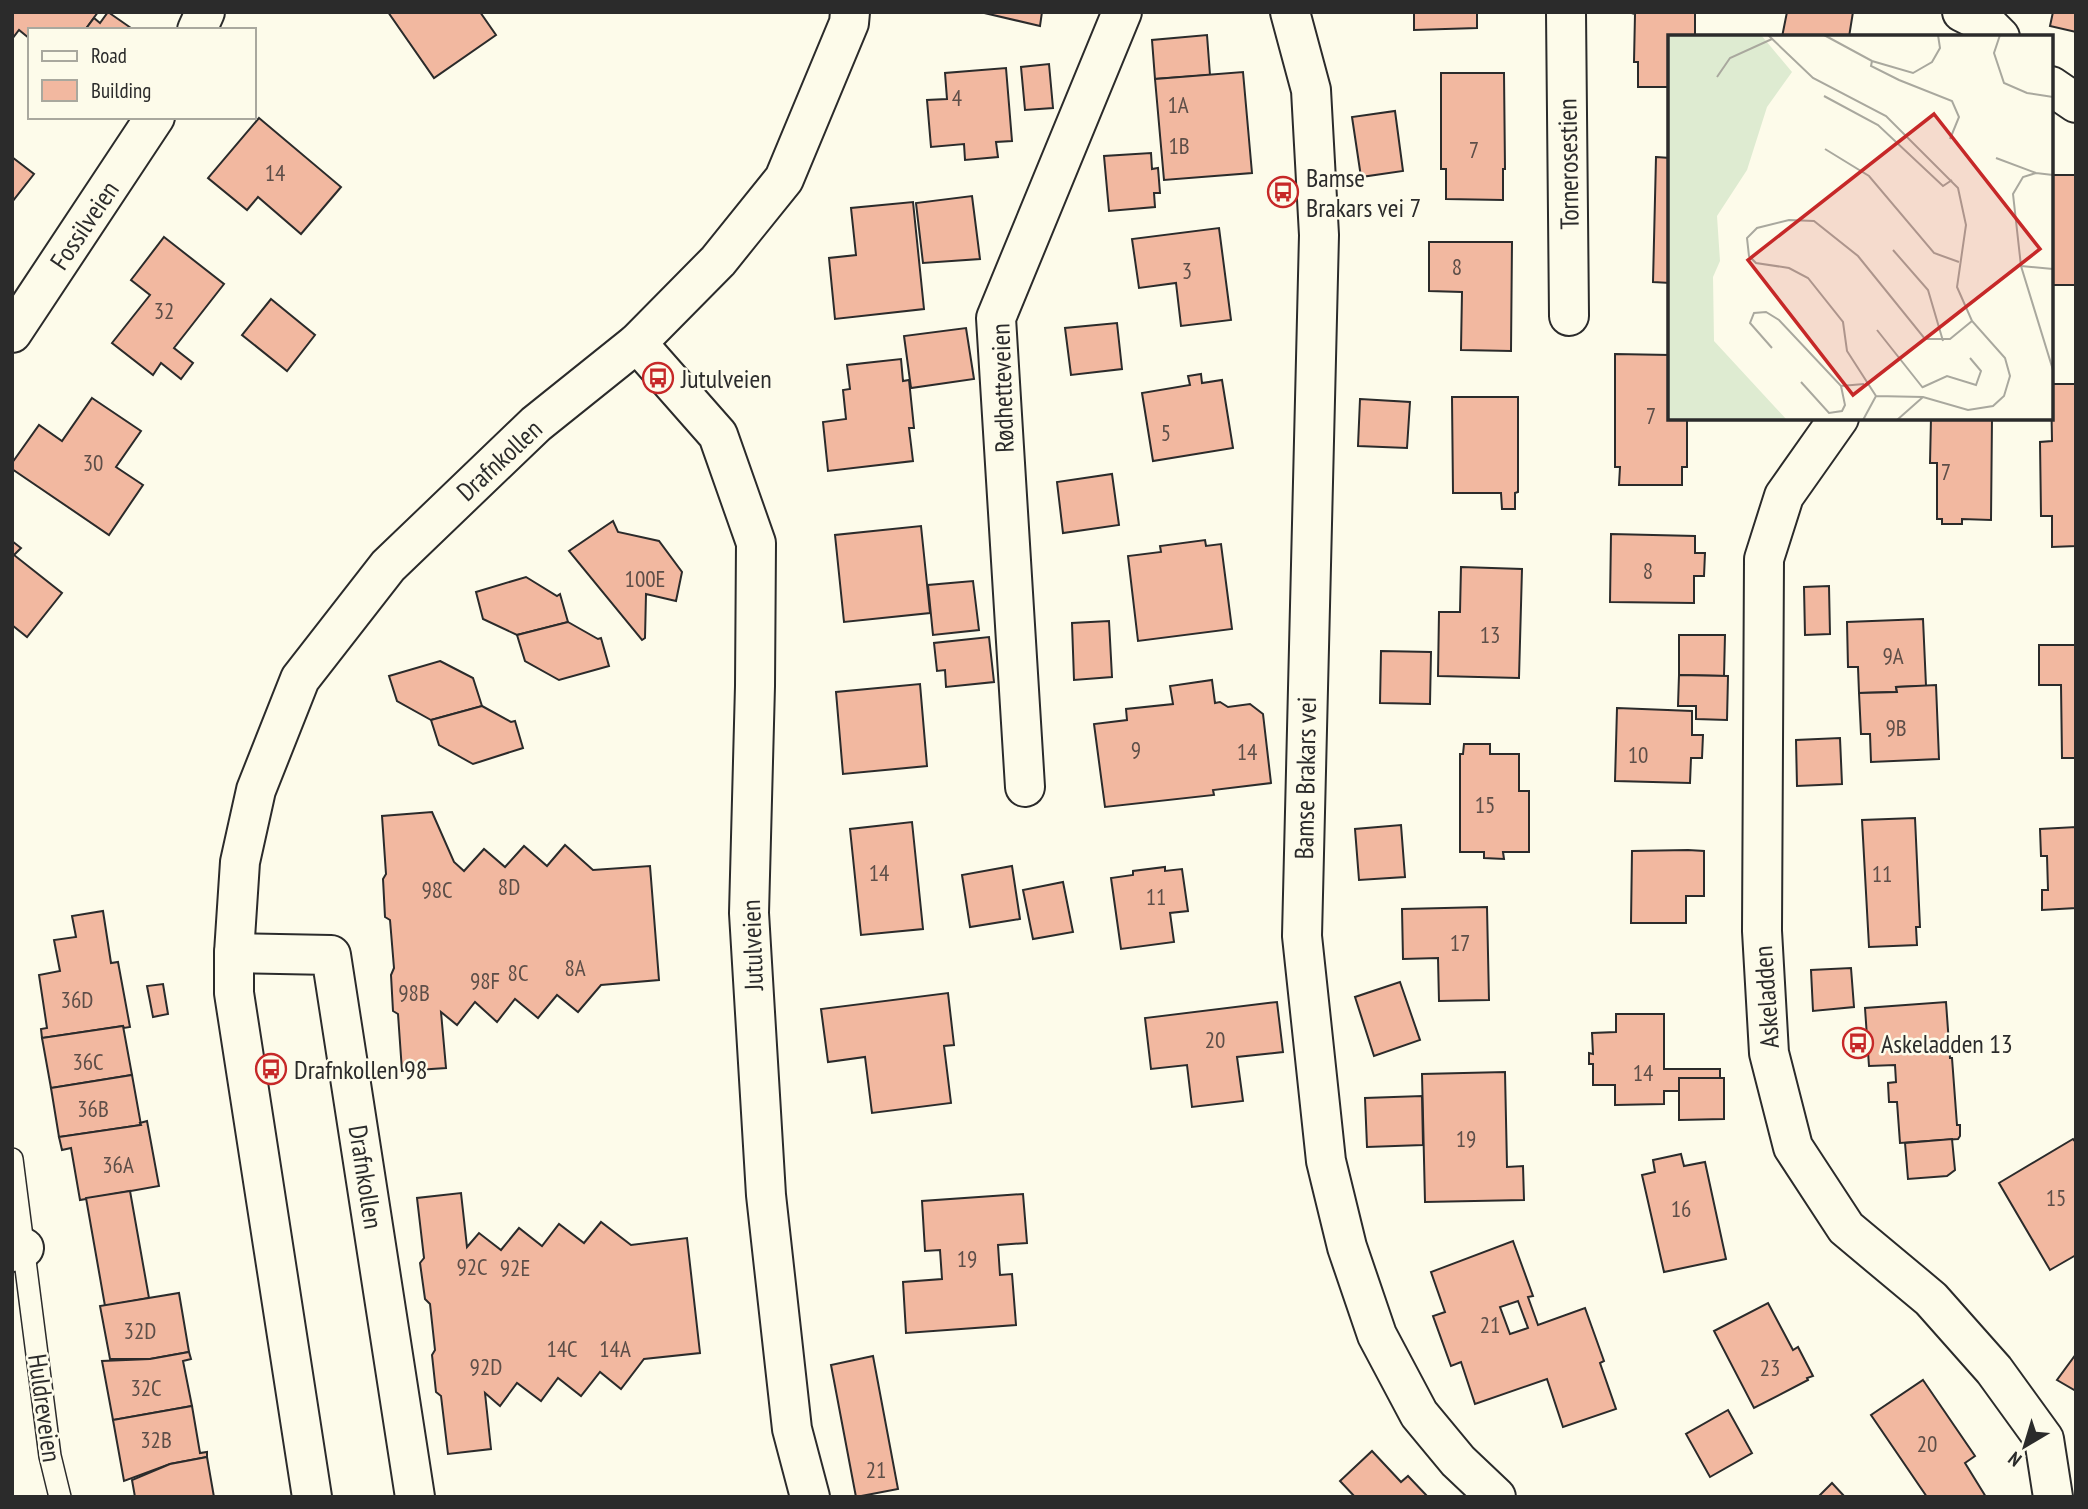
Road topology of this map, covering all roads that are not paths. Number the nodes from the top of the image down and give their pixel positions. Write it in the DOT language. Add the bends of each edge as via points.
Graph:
graph roads {
  1 [pos="205,12"];
  2 [pos="850,12"];
  3 [pos="1122,12"];
  4 [pos="1290,12"];
  5 [pos="1566,12"];
  6 [pos="1954,12"];
  7 [pos="1962,12"];
  8 [pos="198,28"];
  9 [pos="1950,35"];
  10 [pos="1998,35"];
  11 [pos="2053,87"];
  12 [pos="2076,103"];
  13 [pos="154,119"];
  14 [pos="1569,316"];
  15 [pos="12,333"];
  16 [pos="637,342"];
  17 [pos="1838,420"];
  18 [pos="1025,787"];
  19 [pos="234,953"];
  20 [pos="12,1159"];
  21 [pos="18,1250"];
  22 [pos="60,1497"];
  23 [pos="312,1497"];
  24 [pos="415,1497"];
  25 [pos="810,1497"];
  26 [pos="1496,1497"];
  27 [pos="2053,1497"];
  1 -- 8 [label="street"];
  2 -- 16 [label="street, Drafnkollen" via="784,179 718,261"];
  3 -- 18 [label="street, Rødhetteveien" via="996,318"];
  4 -- 26 [label="street, Bamse Brakars vei" via="1311,90 1319,235 1303,936 1326,1161 1347,1247 1377,1335 1419,1414"];
  5 -- 14 [label="street, Tornerosestien"];
  6 -- 9 [label="street"];
  7 -- 10 [label="street"];
  11 -- 12 [label="street"];
  13 -- 15 [label="street, Fossilveien"];
  16 -- 19 [label="street, Drafnkollen" via="536,424 388,566 300,679 256,790 240,862"];
  16 -- 25 [label="street, Jutulveien" via="718,436 756,543 750,926 766,1195 792,1429"];
  17 -- 27 [label="street, Askeladden" via="1784,495 1764,559 1762,931 1769,1053 1793,1147 1846,1228 1931,1299 1994,1370 2044,1439"];
  19 -- 23 [label="street, Drafnkollen" via="234,993"];
  19 -- 24 [label="street, Drafnkollen" via="331,955"];
  20 -- 21 [label="lane, Huldreveien"];
  21 -- 22 [label="lane, Huldreveien"];
}
